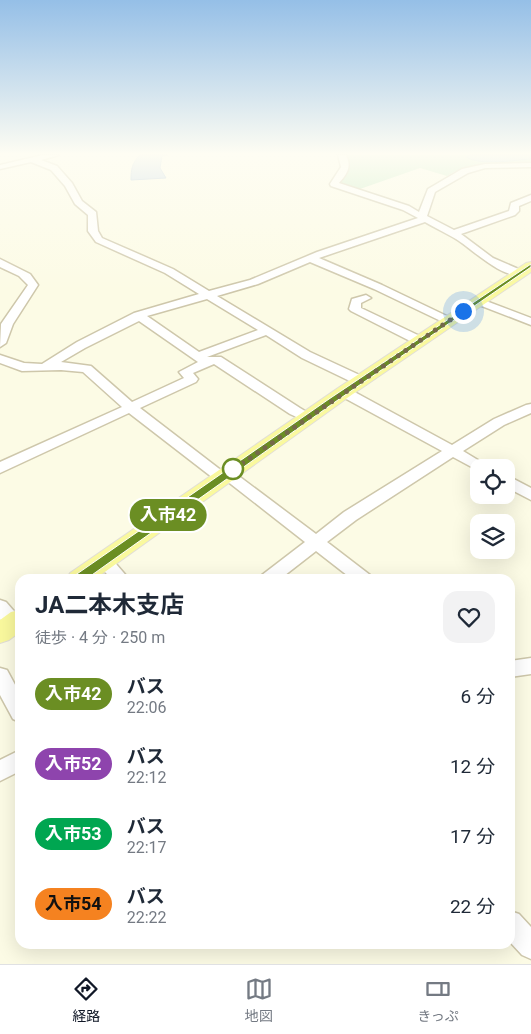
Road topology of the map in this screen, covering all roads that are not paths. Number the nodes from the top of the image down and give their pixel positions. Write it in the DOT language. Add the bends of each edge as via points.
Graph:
graph roads {
  1 [pos="77,200"];
  2 [pos="382,200"];
  3 [pos="429,200"];
  4 [pos="527,200"];
  5 [pos="424,218"];
  6 [pos="453,234"];
  7 [pos="310,258"];
  8 [pos="0,262"];
  9 [pos="525,270"];
  10 [pos="208,295"];
  11 [pos="366,298"];
  12 [pos="478,301"];
  13 [pos="138,315"];
  14 [pos="449,321"];
  15 [pos="531,322"];
  16 [pos="266,331"];
  17 [pos="420,341"];
  18 [pos="0,343"];
  19 [pos="0,358"];
  20 [pos="202,359"];
  21 [pos="45,368"];
  22 [pos="361,381"];
  23 [pos="344,392"];
  24 [pos="131,408"];
  25 [pos="531,408"];
  26 [pos="308,417"];
  27 [pos="455,451"];
  28 [pos="470,460"];
  29 [pos="0,468"];
  30 [pos="224,476"];
  31 [pos="515,485"];
  32 [pos="531,494"];
  33 [pos="315,542"];
  34 [pos="104,561"];
  35 [pos="85,574"];
  36 [pos="116,574"];
  37 [pos="274,574"];
  38 [pos="357,574"];
  39 [pos="531,666"];
  40 [pos="515,668"];
  41 [pos="0,676"];
  42 [pos="15,704"];
  43 [pos="15,763"];
  44 [pos="0,771"];
  45 [pos="515,928"];
  46 [pos="531,946"];
  1 -- 10 [label="street" via="93,214 93,231 98,240 170,270"];
  2 -- 5 [label="street"];
  3 -- 5 [label="street"];
  4 -- 6 [label="street" via="514,206 512,213"];
  5 -- 6 [label="street"];
  5 -- 7 [label="street"];
  6 -- 9 [label="street" via="489,260"];
  7 -- 10 [label="street" via="254,282"];
  7 -- 14 [label="street"];
  8 -- 18 [label="street" via="22,272 33,284 7,324"];
  9 -- 12 [label="main road"];
  10 -- 13 [label="street"];
  10 -- 16 [label="street"];
  11 -- 17 [label="street" via="356,301 355,309"];
  12 -- 14 [label="main road"];
  12 -- 15 [label="street"];
  13 -- 20 [label="street"];
  13 -- 21 [label="street"];
  14 -- 17 [label="main road"];
  16 -- 20 [label="street"];
  16 -- 22 [label="street" via="306,355"];
  17 -- 22 [label="main road"];
  19 -- 21 [label="street" via="22,367"];
  20 -- 24 [label="street" via="185,372 192,379"];
  20 -- 26 [label="street" via="217,360 295,412"];
  21 -- 24 [label="street" via="87,369"];
  22 -- 23 [label="main road"];
  23 -- 26 [label="main road"];
  23 -- 27 [label="street"];
  24 -- 29 [label="street"];
  24 -- 30 [label="street"];
  25 -- 27 [label="street" via="500,422"];
  26 -- 30 [label="main road"];
  27 -- 28 [label="street"];
  27 -- 33 [label="street" via="350,516"];
  30 -- 33 [label="street"];
  30 -- 34 [label="main road"];
  31 -- 32 [label="street"];
  33 -- 37 [label="street"];
  33 -- 38 [label="street"];
  34 -- 35 [label="main road"];
  34 -- 36 [label="street"];
  39 -- 40 [label="street"];
  41 -- 42 [label="street"];
  43 -- 44 [label="street"];
  45 -- 46 [label="street"];
}
